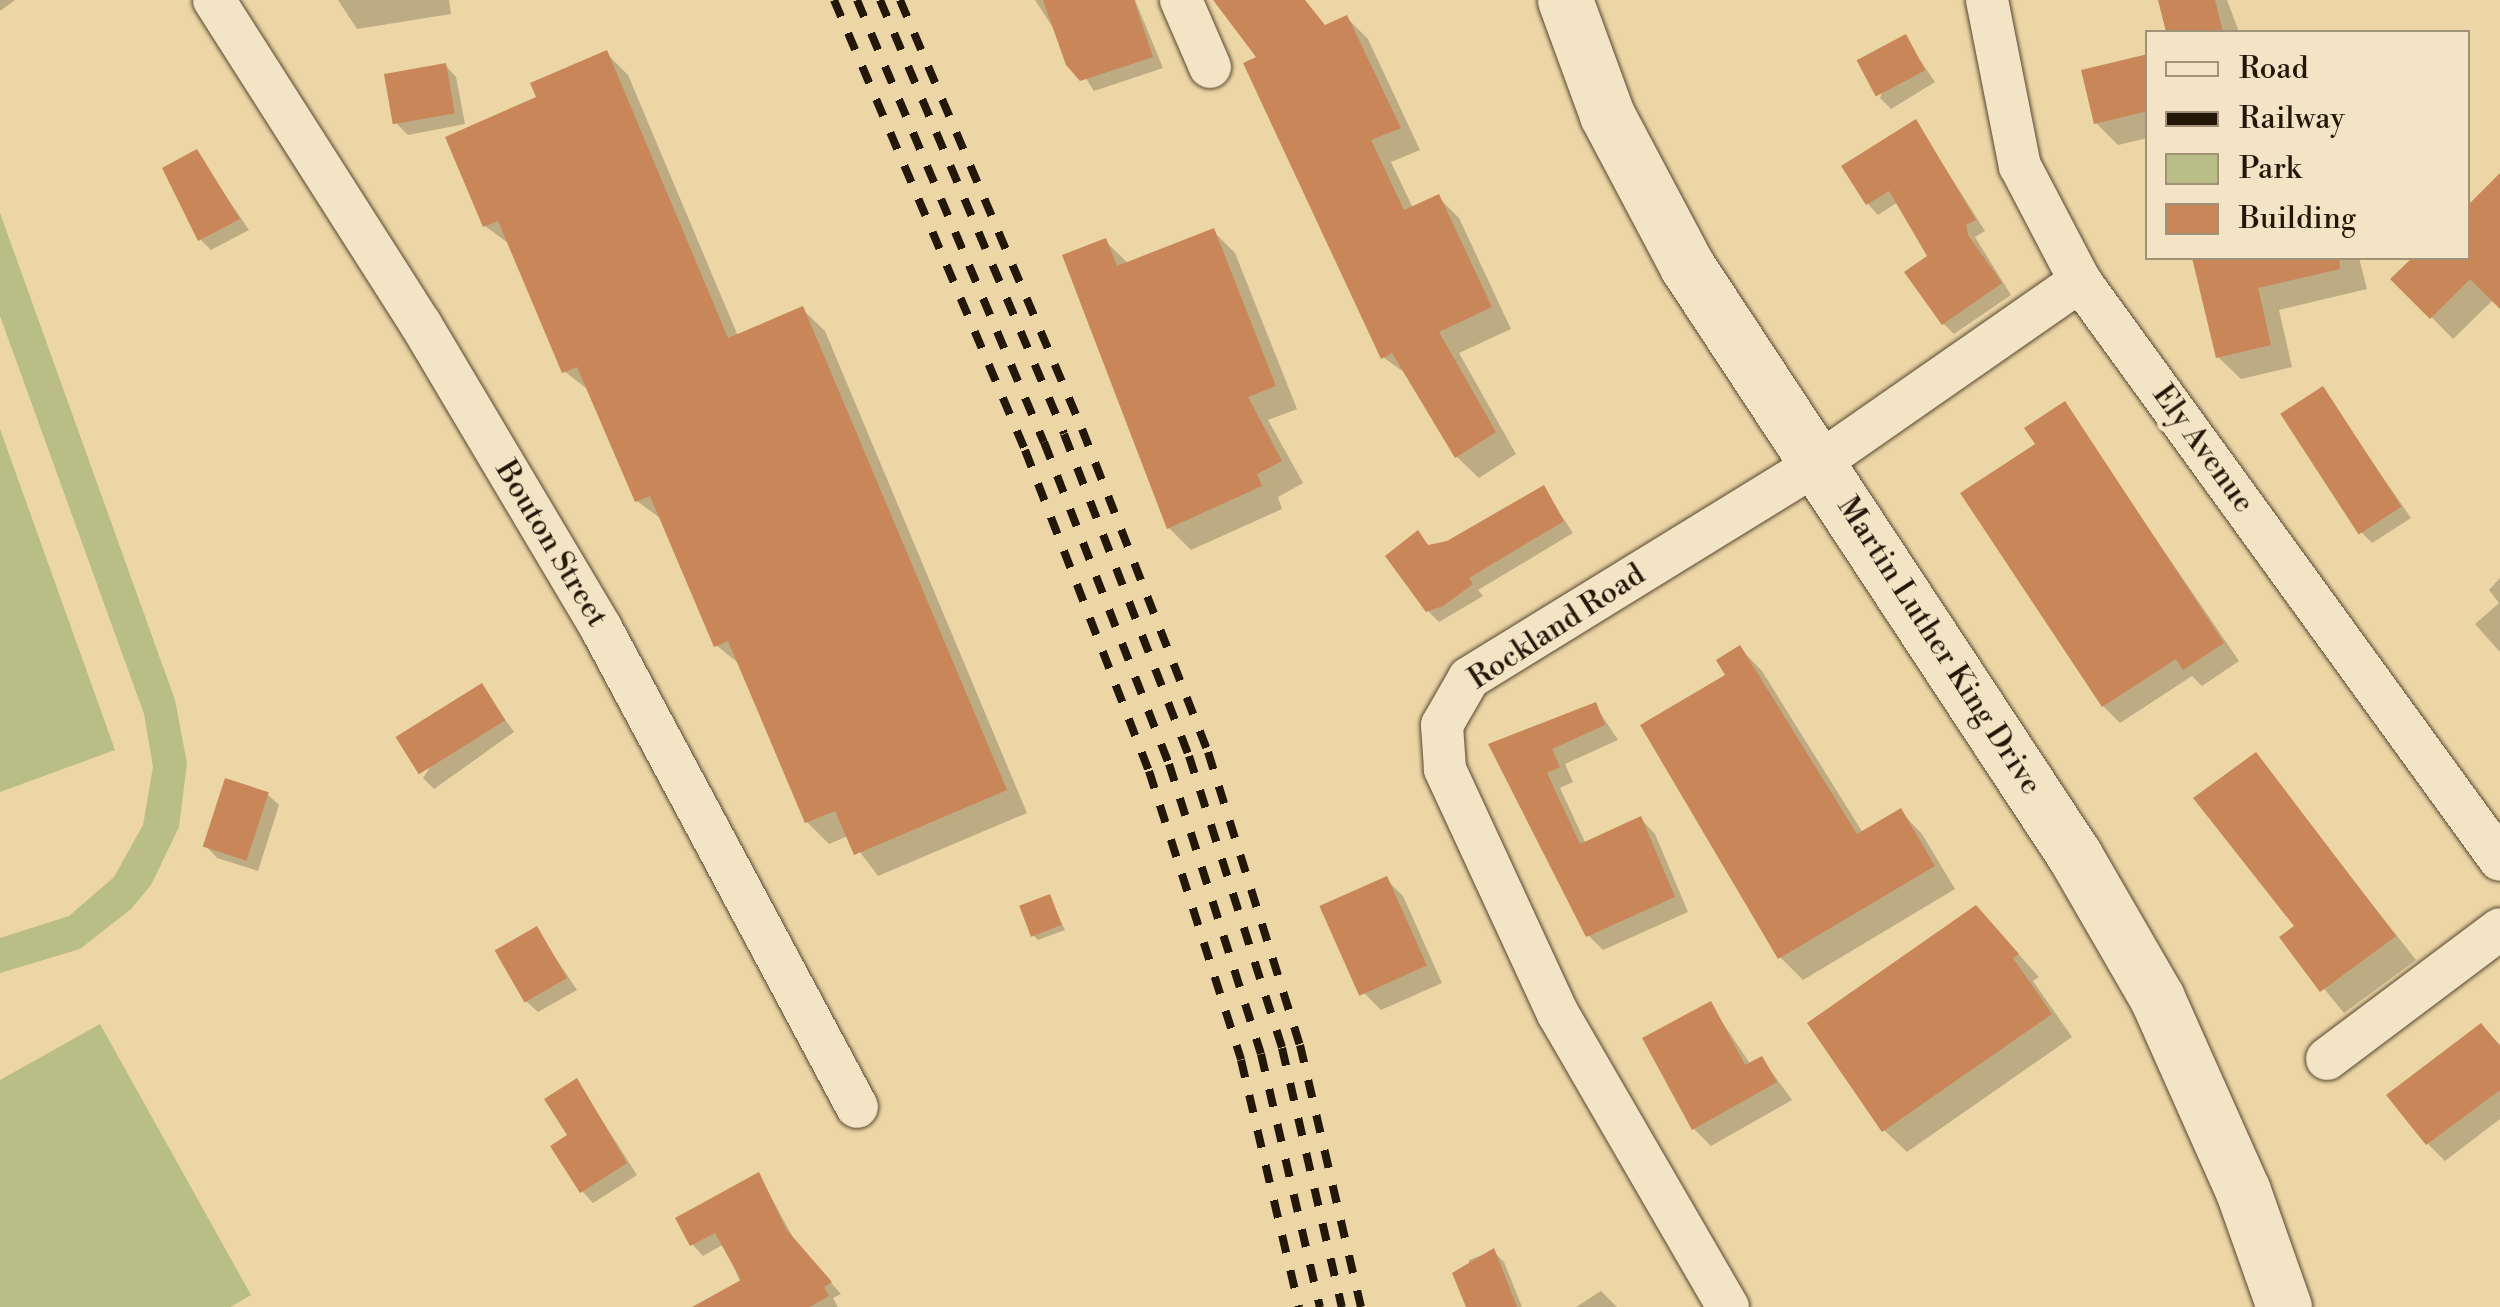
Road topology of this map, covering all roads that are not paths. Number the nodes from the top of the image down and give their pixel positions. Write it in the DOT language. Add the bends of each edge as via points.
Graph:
graph roads {
  1 [pos="214,0"];
  2 [pos="1181,0"];
  3 [pos="1566,0"];
  4 [pos="1987,0"];
  5 [pos="1210,67"];
  6 [pos="2080,280"];
  7 [pos="1820,462"];
  8 [pos="2500,860"];
  9 [pos="2500,929"];
  10 [pos="2327,1059"];
  11 [pos="857,1107"];
  12 [pos="1728,1307"];
  13 [pos="2284,1307"];
  1 -- 11 [label="street, Bouton Street" via="420,322 601,628"];
  2 -- 5 [label="street"];
  3 -- 7 [label="main road, Martin Luther King Drive" via="1607,114 1688,266"];
  4 -- 6 [label="street, Ely Avenue" via="2020,166"];
  6 -- 7 [label="street, Rockland Road"];
  6 -- 8 [label="street, Ely Avenue"];
  7 -- 12 [label="street, Rockland Road" via="1469,678 1442,725 1445,769 1558,1014"];
  7 -- 13 [label="main road, Martin Luther King Drive" via="2075,856 2158,998 2243,1191"];
  9 -- 10 [label="street"];
}
